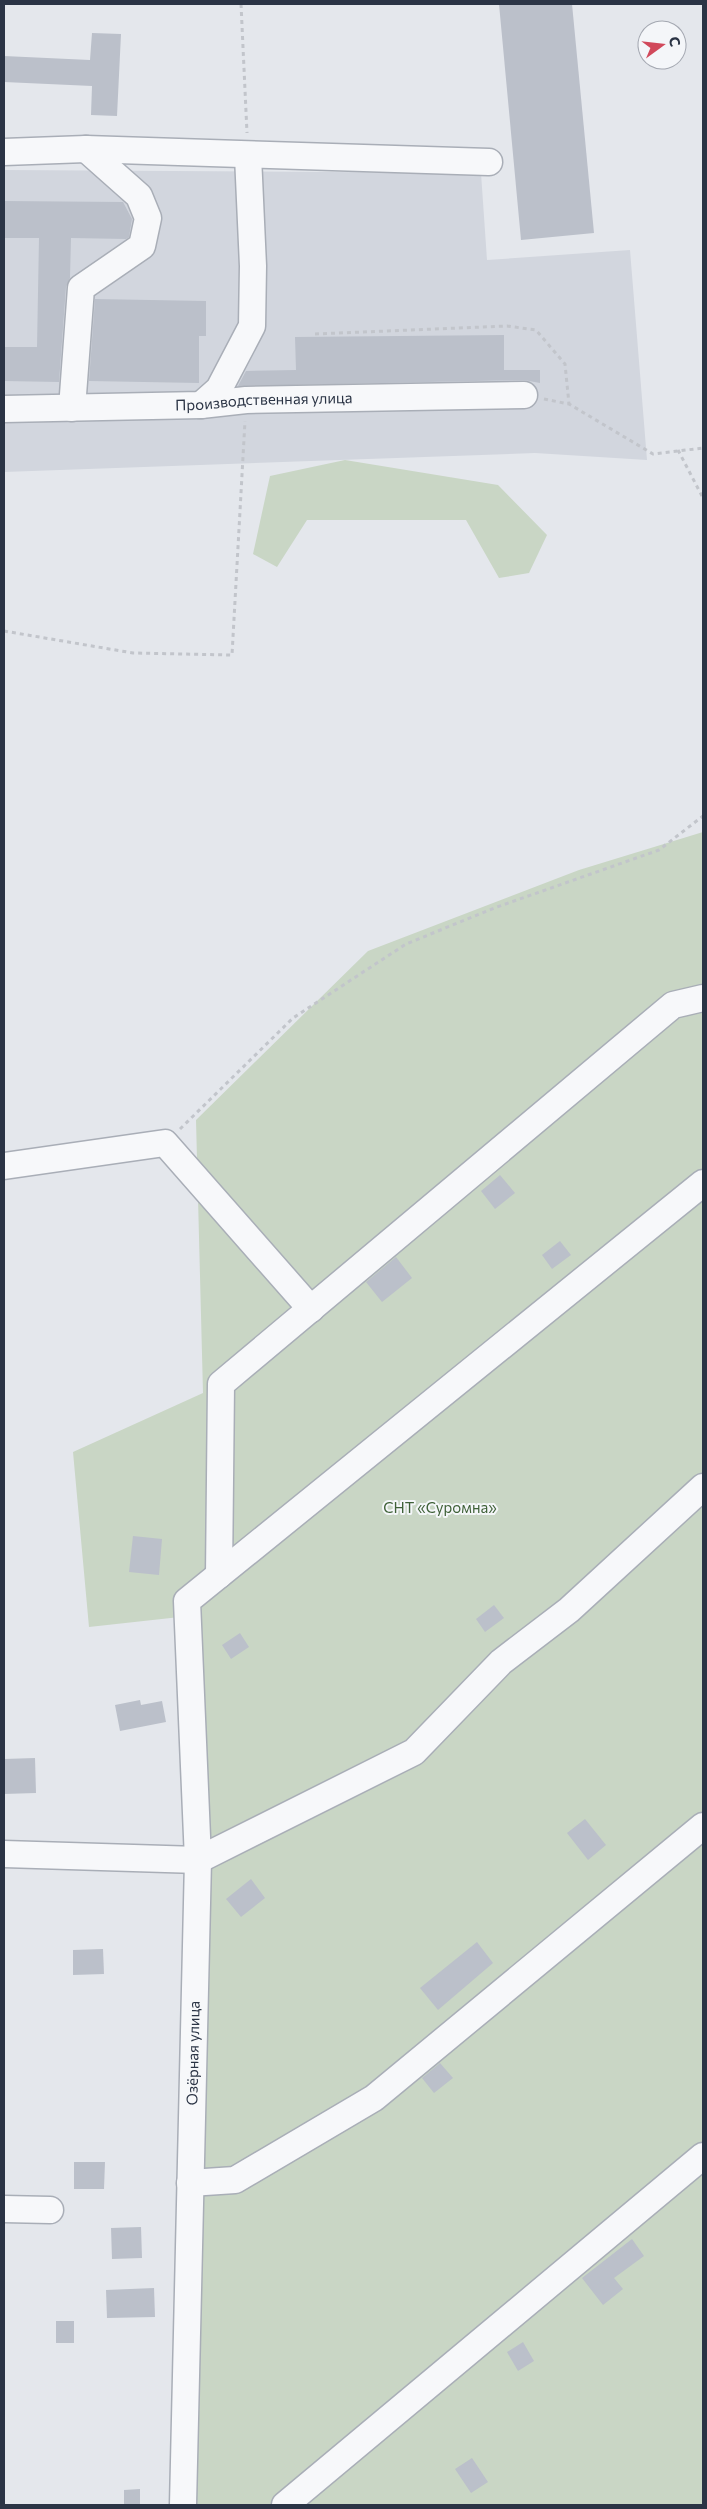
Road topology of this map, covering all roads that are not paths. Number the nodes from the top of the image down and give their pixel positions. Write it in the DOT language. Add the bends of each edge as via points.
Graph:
graph roads {
  1 [pos="86,149"];
  2 [pos="4,152"];
  3 [pos="248,156"];
  4 [pos="488,162"];
  5 [pos="524,395"];
  6 [pos="201,405"];
  7 [pos="72,408"];
  8 [pos="4,409"];
  9 [pos="703,998"];
  10 [pos="4,1166"];
  11 [pos="703,1182"];
  12 [pos="311,1309"];
  13 [pos="703,1487"];
  14 [pos="219,1575"];
  15 [pos="703,1826"];
  16 [pos="4,1854"];
  17 [pos="198,1860"];
  18 [pos="703,2156"];
  19 [pos="190,2183"];
  20 [pos="4,2209"];
  21 [pos="50,2210"];
  22 [pos="183,2505"];
  23 [pos="285,2505"];
  1 -- 2 [label="street"];
  1 -- 3 [label="street"];
  1 -- 7 [label="street" via="139,196 148,218 142,246 81,288"];
  3 -- 4 [label="street"];
  3 -- 6 [label="street" via="252,326 219,389"];
  5 -- 6 [label="street, Производственная улица" via="246,400"];
  6 -- 7 [label="street, Производственная улица"];
  7 -- 8 [label="street, Производственная улица"];
  9 -- 12 [label="street" via="673,1005"];
  10 -- 12 [label="street" via="165,1143"];
  11 -- 14 [label="street"];
  12 -- 14 [label="street" via="221,1384"];
  13 -- 17 [label="street" via="569,1610 501,1662 414,1752"];
  14 -- 17 [label="street, Озёрная улица" via="187,1601"];
  15 -- 19 [label="street" via="374,2098 235,2180"];
  16 -- 17 [label="street"];
  17 -- 19 [label="street, Озёрная улица"];
  18 -- 23 [label="street"];
  19 -- 22 [label="street, Озёрная улица"];
  20 -- 21 [label="street"];
}
